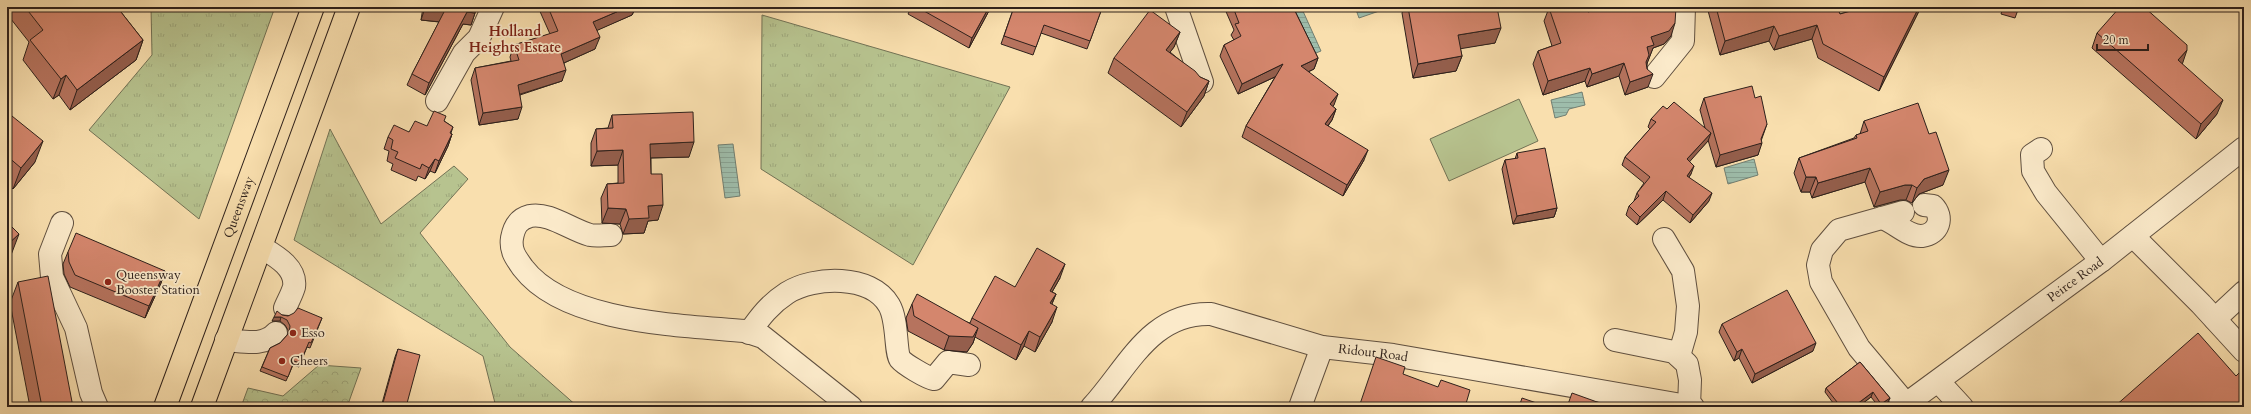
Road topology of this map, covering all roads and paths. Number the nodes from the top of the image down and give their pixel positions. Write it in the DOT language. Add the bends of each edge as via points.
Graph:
graph roads {
  1 [pos="313,7"];
  2 [pos="349,7"];
  3 [pos="493,7"];
  4 [pos="1176,7"];
  5 [pos="1684,7"];
  6 [pos="1654,78"];
  7 [pos="1202,82"];
  8 [pos="437,101"];
  9 [pos="2244,148"];
  10 [pos="2041,149"];
  11 [pos="1924,205"];
  12 [pos="1903,212"];
  13 [pos="1882,218"];
  14 [pos="62,223"];
  15 [pos="611,235"];
  16 [pos="2133,236"];
  17 [pos="1664,239"];
  18 [pos="261,247"];
  19 [pos="2101,261"];
  20 [pos="2244,292"];
  21 [pos="285,308"];
  22 [pos="2215,319"];
  23 [pos="276,333"];
  24 [pos="749,333"];
  25 [pos="226,340"];
  26 [pos="1615,340"];
  27 [pos="1322,347"];
  28 [pos="2244,351"];
  29 [pos="1679,356"];
  30 [pos="970,365"];
  31 [pos="1939,382"];
  32 [pos="1102,402"];
  33 [pos="1691,406"];
  34 [pos="1904,406"];
  35 [pos="97,407"];
  36 [pos="165,407"];
  37 [pos="202,407"];
  38 [pos="851,407"];
  39 [pos="1300,407"];
  40 [pos="1962,407"];
  1 -- 36 [label="highway, Queensway"];
  2 -- 18 [label="highway"];
  3 -- 8 [label="street" via="479,38 464,52"];
  4 -- 7 [label="street"];
  5 -- 6 [label="street" via="1683,41"];
  9 -- 16 [label="street, Peirce Road"];
  10 -- 19 [label="street" via="2032,155 2033,171 2046,193"];
  11 -- 13 [label="street" via="1934,206 1940,217 1939,226 1933,232 1922,236 1911,234"];
  12 -- 13 [label="street"];
  13 -- 34 [label="street" via="1838,230 1822,250 1818,265 1821,282 1859,348"];
  14 -- 35 [label="street" via="50,254 52,278 76,328 91,393"];
  15 -- 24 [label="street" via="590,235 538,215 528,216 518,222 514,229 512,253 531,277 559,297 609,315"];
  16 -- 19 [label="street, Peirce Road"];
  16 -- 22 [label="street"];
  17 -- 29 [label="street" via="1683,271 1688,306 1686,332"];
  18 -- 21 [label="street" via="287,266 293,277 294,286"];
  18 -- 25 [label="highway"];
  19 -- 31 [label="street, Peirce Road"];
  20 -- 22 [label="street"];
  22 -- 28 [label="street"];
  23 -- 25 [label="street" via="271,339 260,342"];
  24 -- 30 [label="street" via="762,314 788,292 831,281 849,281 876,290 889,305 896,329 898,353 904,362 934,379 948,362"];
  24 -- 38 [label="street" via="763,337"];
  25 -- 37 [label="highway"];
  26 -- 29 [label="street" via="1674,352"];
  27 -- 32 [label="street, Ridout Road" via="1211,314 1194,314 1171,321 1154,333 1138,349"];
  27 -- 33 [label="street, Ridout Road" via="1393,355"];
  27 -- 39 [label="street"];
  29 -- 33 [label="street" via="1687,364"];
  31 -- 34 [label="street, Peirce Road"];
  31 -- 40 [label="street"];
}
